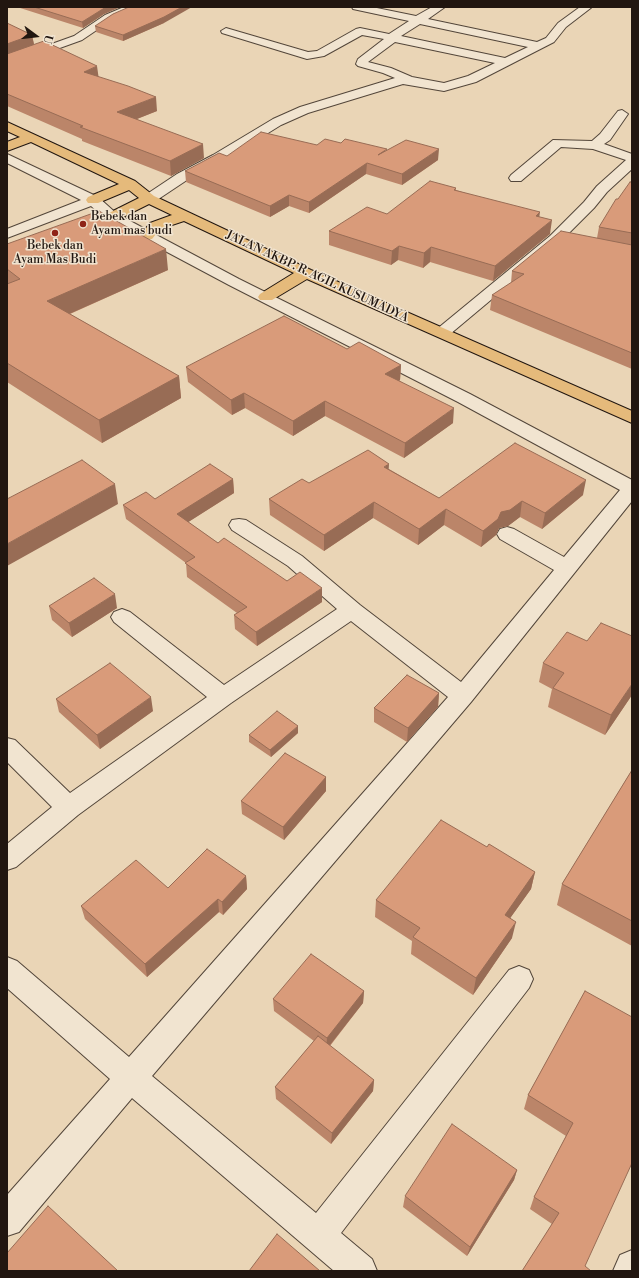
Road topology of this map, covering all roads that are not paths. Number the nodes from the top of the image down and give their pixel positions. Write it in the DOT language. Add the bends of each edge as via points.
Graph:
graph roads {
  1 [pos="133,7"];
  2 [pos="357,7"];
  3 [pos="440,7"];
  4 [pos="587,7"];
  5 [pos="418,20"];
  6 [pos="226,31"];
  7 [pos="394,37"];
  8 [pos="540,46"];
  9 [pos="508,62"];
  10 [pos="7,64"];
  11 [pos="409,80"];
  12 [pos="622,114"];
  13 [pos="7,126"];
  14 [pos="30,138"];
  15 [pos="595,145"];
  16 [pos="7,147"];
  17 [pos="7,158"];
  18 [pos="632,158"];
  19 [pos="632,162"];
  20 [pos="516,178"];
  21 [pos="130,184"];
  22 [pos="150,199"];
  23 [pos="93,200"];
  24 [pos="186,216"];
  25 [pos="112,217"];
  26 [pos="7,234"];
  27 [pos="147,236"];
  28 [pos="555,239"];
  29 [pos="571,242"];
  30 [pos="306,273"];
  31 [pos="266,297"];
  32 [pos="443,332"];
  33 [pos="632,418"];
  34 [pos="632,488"];
  35 [pos="239,525"];
  36 [pos="507,534"];
  37 [pos="567,568"];
  38 [pos="352,610"];
  39 [pos="122,617"];
  40 [pos="463,696"];
  41 [pos="223,697"];
  42 [pos="7,747"];
  43 [pos="69,808"];
  44 [pos="7,859"];
  45 [pos="7,970"];
  46 [pos="519,979"];
  47 [pos="131,1078"];
  48 [pos="7,1220"];
  49 [pos="318,1236"];
  50 [pos="632,1267"];
  51 [pos="360,1271"];
  52 [pos="630,1271"];
  1 -- 10 [label="street" via="109,17 70,41"];
  2 -- 5 [label="street"];
  3 -- 5 [label="street"];
  4 -- 8 [label="street" via="567,20 550,40"];
  5 -- 7 [label="street"];
  5 -- 8 [label="street"];
  6 -- 7 [label="street" via="310,56 320,54 360,31"];
  7 -- 9 [label="street"];
  7 -- 11 [label="street" via="362,61 362,64 387,70"];
  8 -- 9 [label="street"];
  9 -- 11 [label="street" via="448,87"];
  11 -- 22 [label="street" via="364,91 290,116 182,177"];
  12 -- 15 [label="street"];
  13 -- 14 [label="main road, JALAN AKBP. R. AGIL KUSUMADYA"];
  14 -- 16 [label="main road"];
  14 -- 21 [label="main road, JALAN AKBP. R. AGIL KUSUMADYA"];
  15 -- 18 [label="street"];
  15 -- 20 [label="street" via="558,143"];
  17 -- 23 [label="street"];
  19 -- 28 [label="street" via="618,183"];
  21 -- 22 [label="main road, JALAN AKBP. R. AGIL KUSUMADYA"];
  21 -- 23 [label="main road"];
  22 -- 24 [label="main road, JALAN AKBP. R. AGIL KUSUMADYA"];
  22 -- 25 [label="main road"];
  23 -- 25 [label="street"];
  23 -- 26 [label="street"];
  24 -- 27 [label="main road" via="155,226"];
  24 -- 30 [label="main road, JALAN AKBP. R. AGIL KUSUMADYA"];
  25 -- 27 [label="street"];
  27 -- 31 [label="street"];
  28 -- 29 [label="street"];
  28 -- 32 [label="street"];
  30 -- 31 [label="main road"];
  30 -- 32 [label="main road, JALAN AKBP. R. AGIL KUSUMADYA"];
  31 -- 34 [label="street" via="464,398"];
  32 -- 33 [label="main road, JALAN AKBP. R. AGIL KUSUMADYA"];
  34 -- 37 [label="street"];
  35 -- 38 [label="street" via="295,561"];
  36 -- 37 [label="street"];
  37 -- 40 [label="street"];
  38 -- 40 [label="street"];
  38 -- 41 [label="street"];
  39 -- 41 [label="street"];
  40 -- 47 [label="street"];
  41 -- 43 [label="street"];
  42 -- 43 [label="street"];
  43 -- 44 [label="street"];
  45 -- 47 [label="street"];
  46 -- 49 [label="street"];
  47 -- 48 [label="street"];
  47 -- 49 [label="street"];
  49 -- 51 [label="street"];
  50 -- 52 [label="street"];
}
